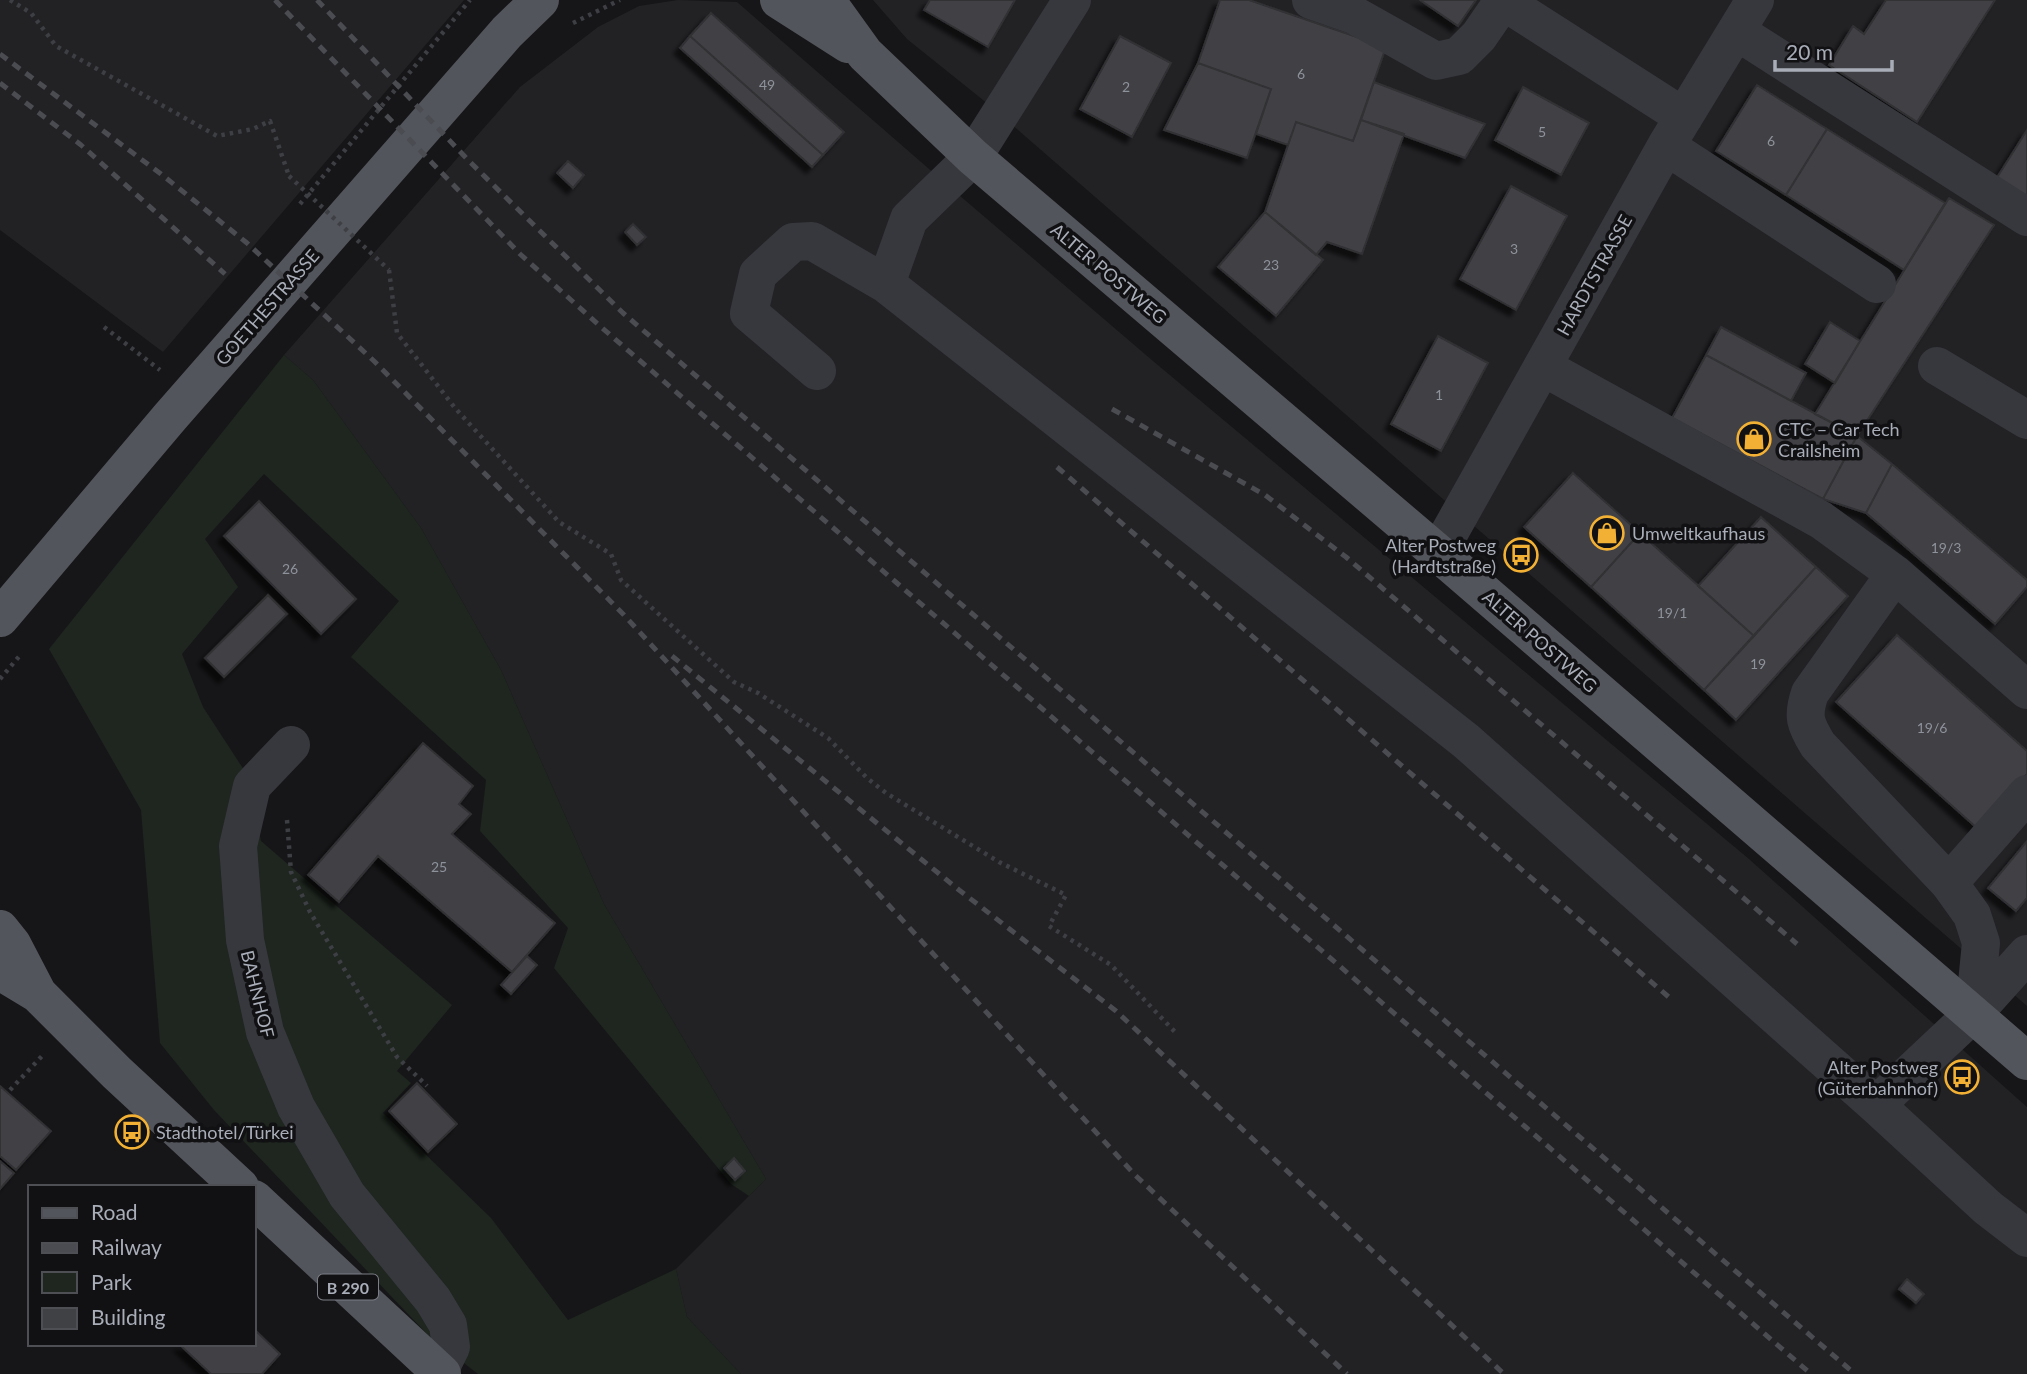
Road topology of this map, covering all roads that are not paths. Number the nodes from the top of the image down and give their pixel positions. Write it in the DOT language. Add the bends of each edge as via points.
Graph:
graph roads {
  1 [pos="540,0"];
  2 [pos="779,0"];
  3 [pos="826,0"];
  4 [pos="1072,0"];
  5 [pos="1311,0"];
  6 [pos="1546,12"];
  7 [pos="1745,16"];
  8 [pos="865,54"];
  9 [pos="1675,132"];
  10 [pos="973,157"];
  11 [pos="2027,217"];
  12 [pos="886,284"];
  13 [pos="1877,284"];
  14 [pos="1937,366"];
  15 [pos="1543,367"];
  16 [pos="817,371"];
  17 [pos="2027,420"];
  18 [pos="1438,553"];
  19 [pos="1895,574"];
  20 [pos="0,618"];
  21 [pos="2027,690"];
  22 [pos="291,746"];
  23 [pos="2027,794"];
  24 [pos="1949,883"];
  25 [pos="0,929"];
  26 [pos="2027,954"];
  27 [pos="0,971"];
  28 [pos="38,994"];
  29 [pos="1974,1013"];
  30 [pos="2027,1061"];
  31 [pos="1876,1105"];
  32 [pos="238,1185"];
  33 [pos="256,1201"];
  34 [pos="2027,1238"];
  35 [pos="441,1372"];
  1 -- 20 [label="main road, GOETHESTRASSE" via="170,417"];
  2 -- 8 [label="main road, ALTER POSTWEG"];
  3 -- 8 [label="main road, ALTER POSTWEG"];
  4 -- 10 [label="street"];
  5 -- 6 [label="street" via="1354,15 1436,61 1459,56 1503,1"];
  6 -- 9 [label="street"];
  7 -- 9 [label="street, HARDTSTRASSE"];
  7 -- 11 [label="street"];
  8 -- 10 [label="main road, ALTER POSTWEG"];
  9 -- 13 [label="street"];
  9 -- 15 [label="street, HARDTSTRASSE"];
  10 -- 12 [label="street" via="909,219"];
  10 -- 18 [label="main road, ALTER POSTWEG"];
  12 -- 16 [label="street" via="812,241 793,242 758,274 749,313"];
  12 -- 31 [label="street" via="1466,741"];
  14 -- 17 [label="street"];
  15 -- 18 [label="street, HARDTSTRASSE"];
  15 -- 19 [label="street" via="1821,520"];
  18 -- 29 [label="main road, ALTER POSTWEG"];
  19 -- 21 [label="street"];
  19 -- 24 [label="street" via="1810,693 1804,711 1818,745"];
  22 -- 35 [label="street, BAHNHOF" via="252,786 238,846 245,940 265,1032 296,1107 347,1195 448,1325 452,1347"];
  23 -- 24 [label="street"];
  24 -- 29 [label="street" via="1972,915 1981,943"];
  25 -- 28 [label="main road"];
  26 -- 29 [label="street"];
  27 -- 28 [label="main road"];
  28 -- 32 [label="main road"];
  29 -- 30 [label="main road, ALTER POSTWEG"];
  29 -- 31 [label="street"];
  31 -- 34 [label="street"];
  33 -- 35 [label="main road, B 290"];
}
